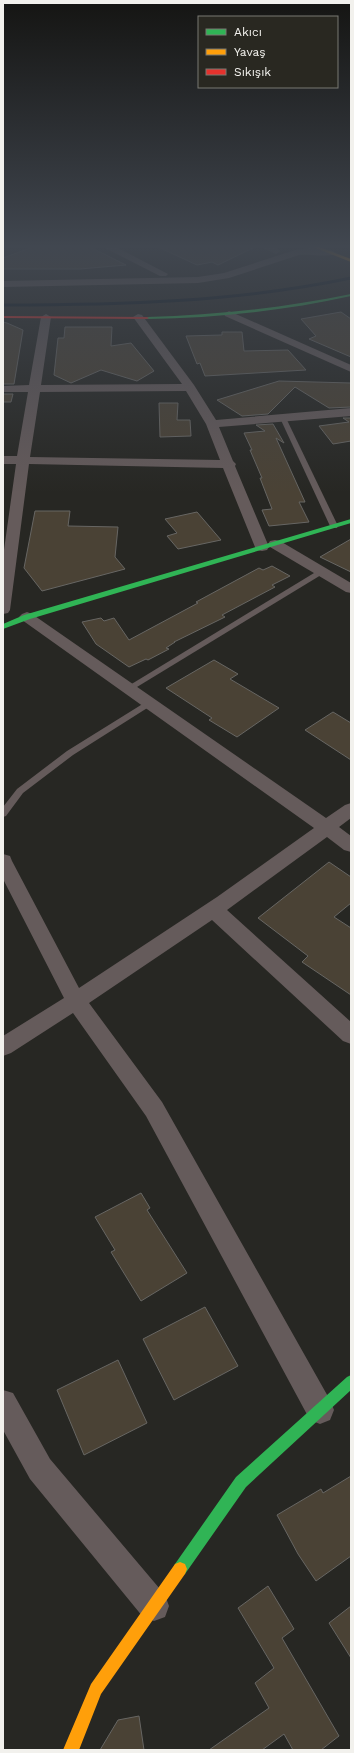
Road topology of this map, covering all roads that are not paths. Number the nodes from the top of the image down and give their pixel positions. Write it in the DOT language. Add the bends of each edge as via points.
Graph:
graph roads {
  1 [pos="44,329"];
  2 [pos="146,329"];
  3 [pos="263,329"];
  4 [pos="351,369"];
  5 [pos="190,387"];
  6 [pos="3,388"];
  7 [pos="35,389"];
  8 [pos="351,412"];
  9 [pos="284,418"];
  10 [pos="212,424"];
  11 [pos="3,460"];
  12 [pos="23,460"];
  13 [pos="230,464"];
  14 [pos="351,521"];
  15 [pos="334,526"];
  16 [pos="7,543"];
  17 [pos="269,545"];
  18 [pos="322,572"];
  19 [pos="351,589"];
  20 [pos="3,610"];
  21 [pos="27,617"];
  22 [pos="3,627"];
  23 [pos="129,688"];
  24 [pos="149,703"];
  25 [pos="351,809"];
  26 [pos="3,814"];
  27 [pos="326,828"];
  28 [pos="351,845"];
  29 [pos="3,861"];
  30 [pos="214,910"];
  31 [pos="76,1002"];
  32 [pos="351,1035"];
  33 [pos="3,1047"];
  34 [pos="351,1381"];
  35 [pos="3,1402"];
  36 [pos="320,1410"];
  37 [pos="154,1606"];
  38 [pos="71,1750"];
  1 -- 7 [label="street"];
  2 -- 5 [label="street"];
  3 -- 4 [label="street"];
  5 -- 7 [label="street"];
  5 -- 10 [label="street"];
  6 -- 7 [label="street"];
  7 -- 12 [label="street"];
  8 -- 9 [label="street"];
  9 -- 10 [label="street"];
  9 -- 15 [label="lane"];
  10 -- 13 [label="street"];
  11 -- 12 [label="street"];
  12 -- 13 [label="street"];
  12 -- 16 [label="street"];
  13 -- 17 [label="street"];
  14 -- 15 [label="main road"];
  15 -- 17 [label="main road"];
  16 -- 20 [label="street"];
  17 -- 18 [label="street"];
  17 -- 21 [label="main road"];
  18 -- 19 [label="street"];
  18 -- 23 [label="lane"];
  21 -- 22 [label="main road"];
  21 -- 23 [label="street"];
  23 -- 24 [label="street"];
  24 -- 26 [label="lane" via="64,758 20,791"];
  24 -- 27 [label="street"];
  25 -- 27 [label="street"];
  27 -- 28 [label="street"];
  27 -- 30 [label="street"];
  29 -- 31 [label="street"];
  30 -- 31 [label="street"];
  30 -- 32 [label="street"];
  31 -- 33 [label="street"];
  31 -- 36 [label="street" via="154,1109"];
  34 -- 36 [label="main road"];
  35 -- 37 [label="street" via="40,1469"];
  36 -- 37 [label="main road" via="241,1482"];
  37 -- 38 [label="main road" via="96,1689"];
}
